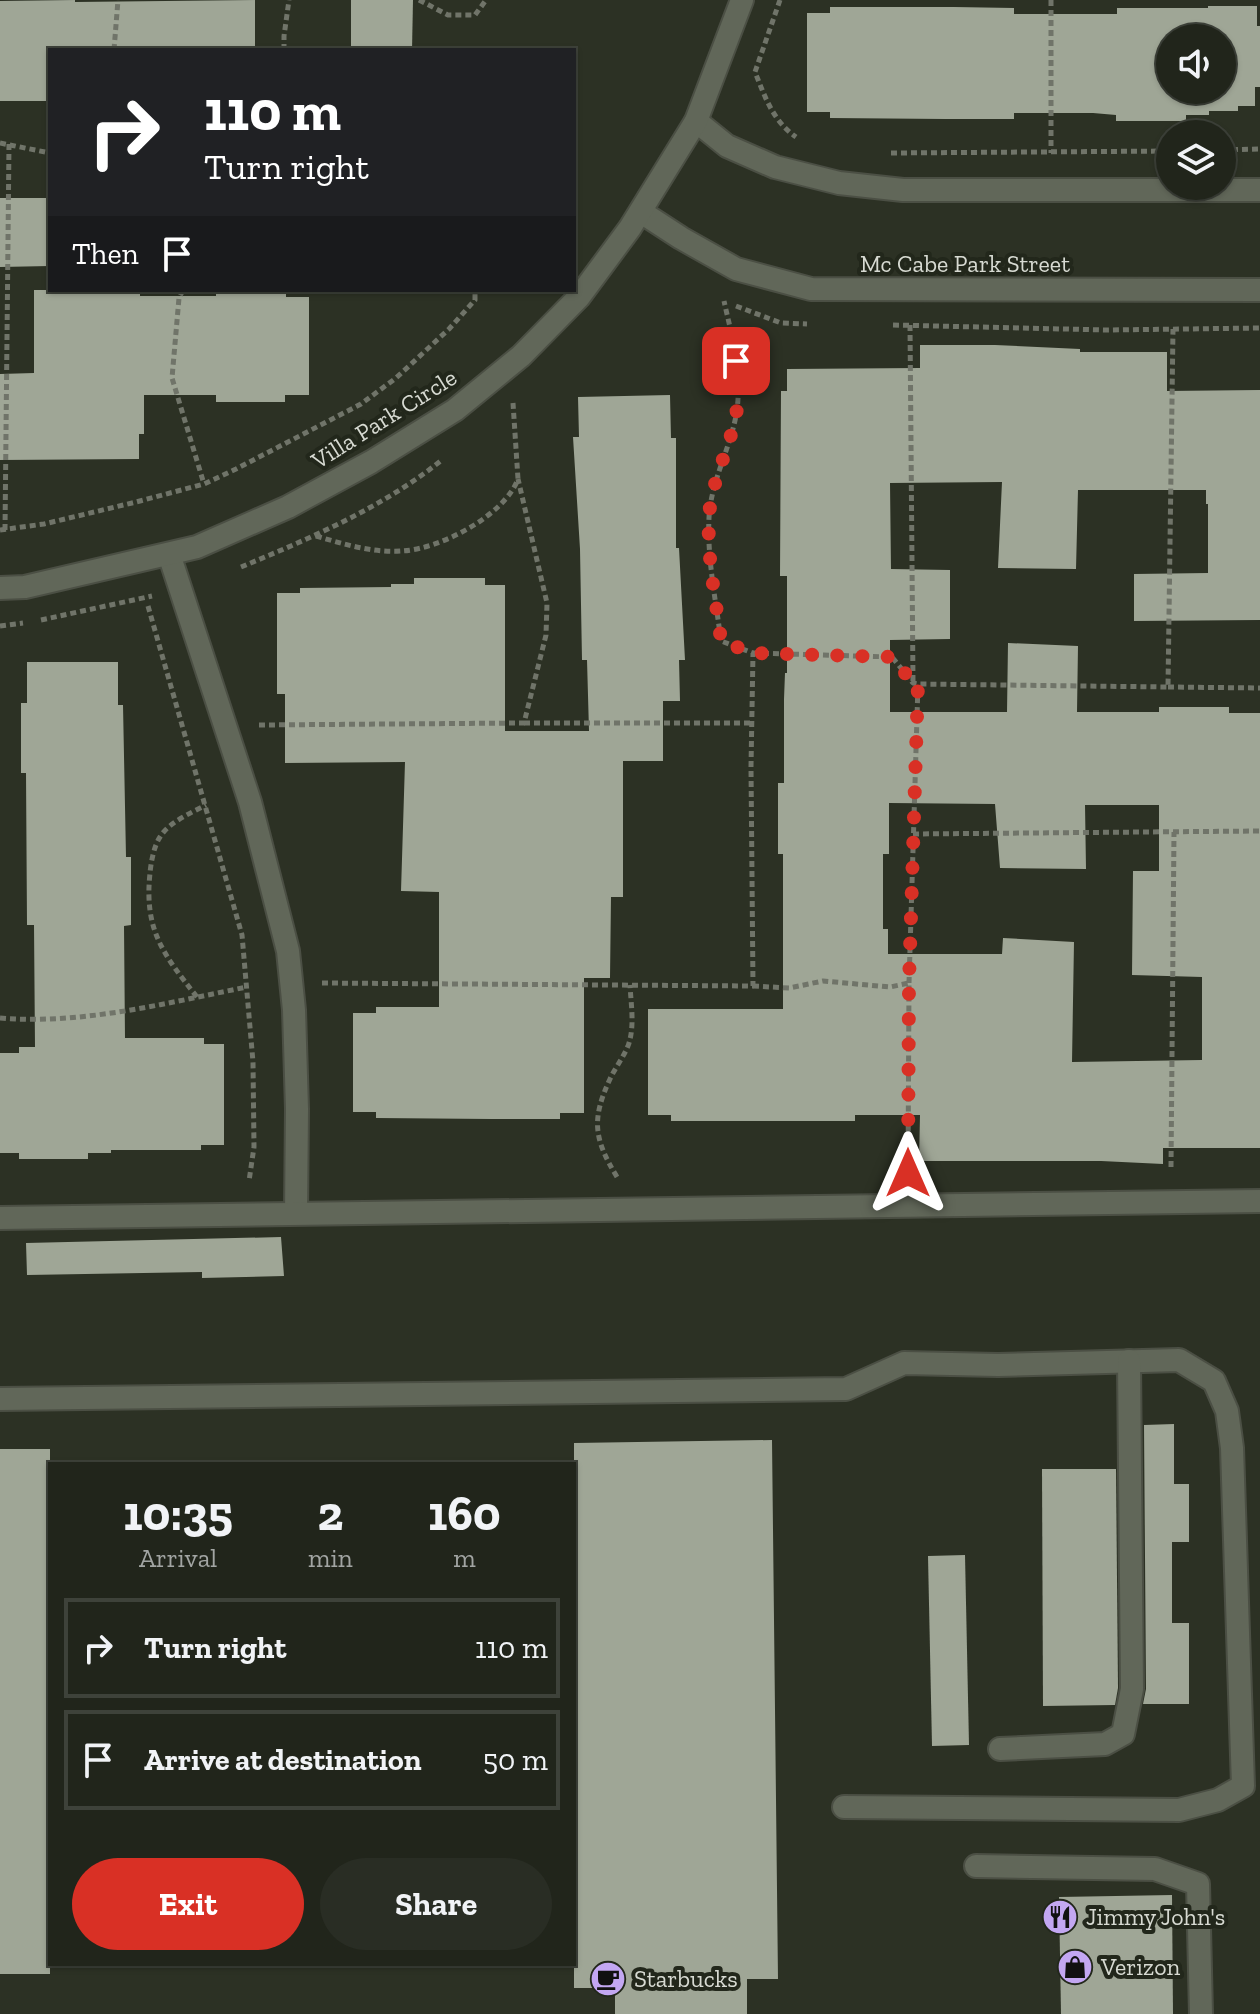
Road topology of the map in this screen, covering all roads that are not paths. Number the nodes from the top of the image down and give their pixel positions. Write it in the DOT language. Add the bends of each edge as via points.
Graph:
graph roads {
  1 [pos="742,0"];
  2 [pos="696,121"];
  3 [pos="1260,190"];
  4 [pos="641,212"];
  5 [pos="1260,290"];
  6 [pos="169,554"];
  7 [pos="0,588"];
  8 [pos="1260,1201"];
  9 [pos="296,1213"];
  10 [pos="0,1218"];
  11 [pos="1129,1361"];
  12 [pos="0,1399"];
  13 [pos="1000,1749"];
  14 [pos="844,1807"];
  15 [pos="976,1866"];
  16 [pos="1201,2014"];
  1 -- 2 [label="lane, Villa Park Circle"];
  2 -- 3 [label="lane" via="727,146 775,167 839,183 903,190"];
  2 -- 4 [label="lane, Villa Park Circle"];
  4 -- 5 [label="lane, Mc Cabe Park Street" via="736,269 811,289"];
  4 -- 6 [label="lane, Villa Park Circle" via="579,297 521,356 455,410 288,507"];
  6 -- 7 [label="lane, Villa Park Circle"];
  6 -- 9 [label="lane" via="250,802 288,951 297,1095"];
  8 -- 9 [label="lane"];
  9 -- 10 [label="lane"];
  11 -- 12 [label="lane" via="904,1363 846,1389"];
  11 -- 13 [label="lane" via="1132,1689 1123,1734 1105,1744"];
  11 -- 14 [label="lane" via="1179,1360 1214,1381 1227,1411 1243,1786 1218,1800 1179,1810"];
  15 -- 16 [label="lane" via="1155,1869 1198,1884"];
}
